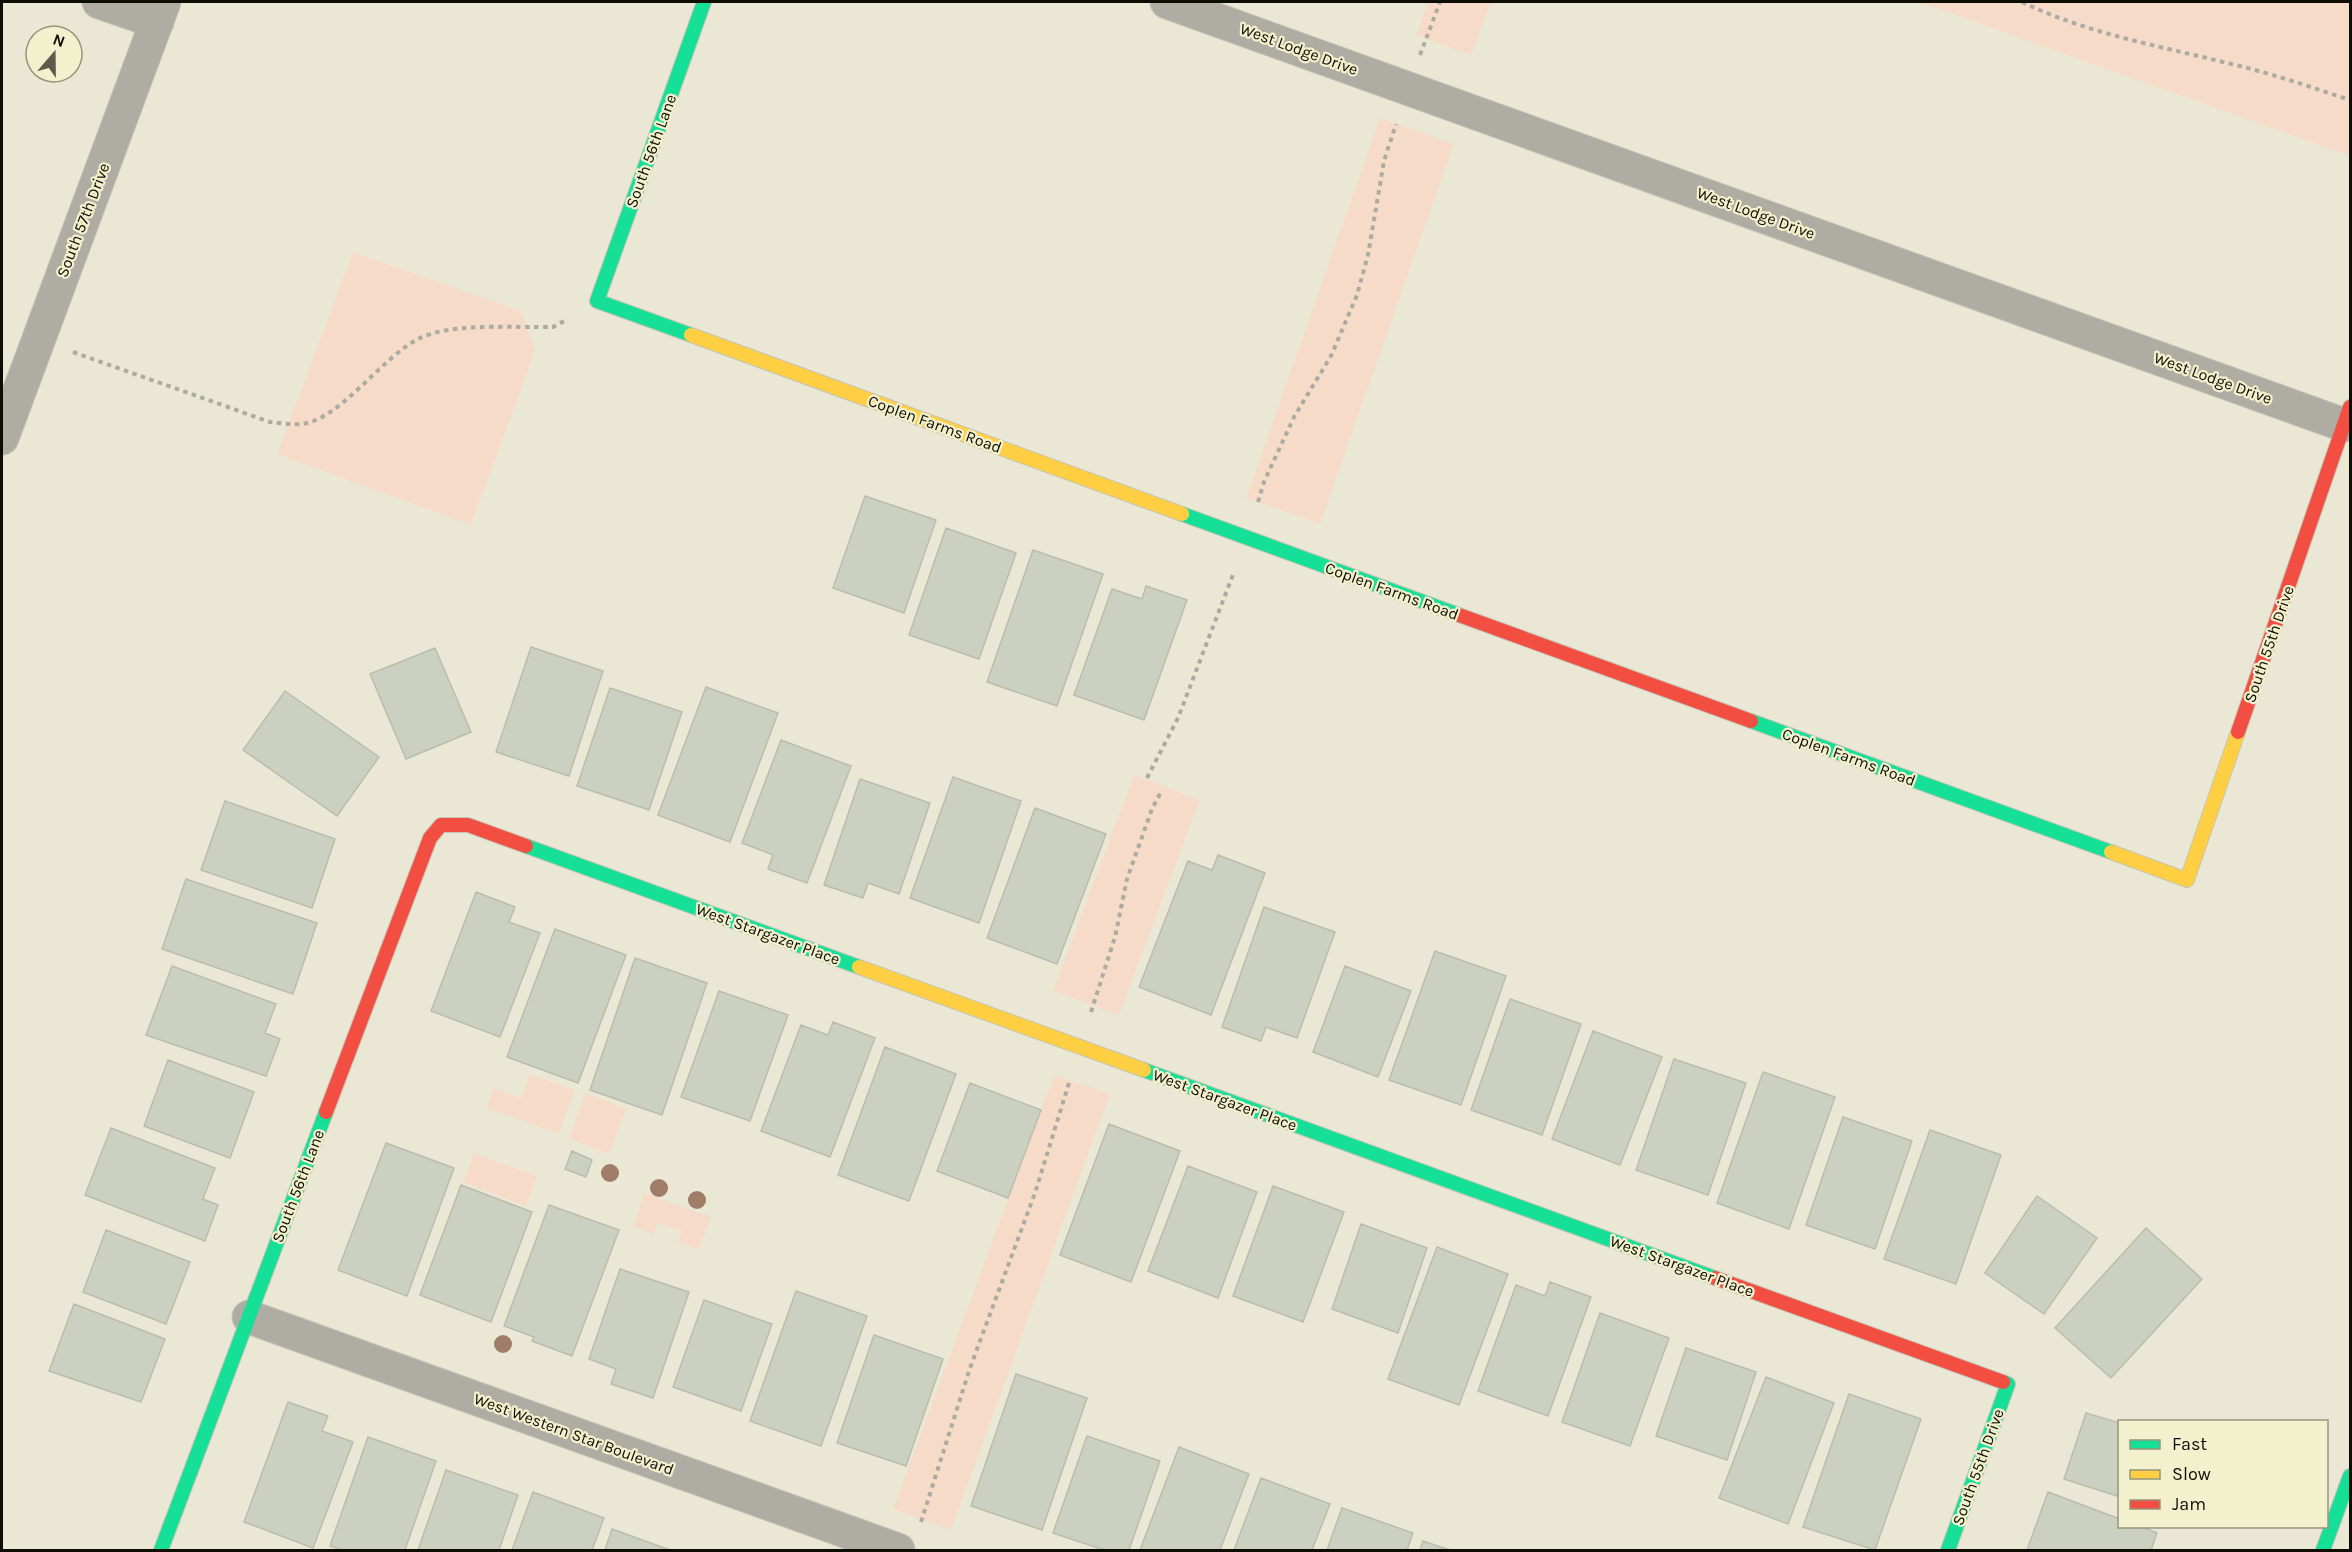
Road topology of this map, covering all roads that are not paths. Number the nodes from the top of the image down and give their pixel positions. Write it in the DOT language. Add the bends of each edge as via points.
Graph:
graph roads {
  1 [pos="99,2"];
  2 [pos="704,2"];
  3 [pos="1167,2"];
  4 [pos="161,12"];
  5 [pos="597,301"];
  6 [pos="2348,416"];
  7 [pos="2,438"];
  8 [pos="441,825"];
  9 [pos="2187,880"];
  10 [pos="249,1317"];
  11 [pos="2008,1384"];
  12 [pos="2350,1476"];
  13 [pos="908,1541"];
  14 [pos="160,1551"];
  15 [pos="1948,1551"];
  16 [pos="2323,1551"];
  1 -- 4 [label="street"];
  2 -- 5 [label="street, South 56th Lane"];
  3 -- 6 [label="street, West Lodge Drive"];
  4 -- 7 [label="street, South 57th Drive"];
  5 -- 9 [label="street, Coplen Farms Road"];
  6 -- 9 [label="street, South 55th Drive"];
  8 -- 10 [label="street, South 56th Lane" via="424,852"];
  8 -- 11 [label="street, West Stargazer Place" via="468,825"];
  10 -- 13 [label="street, West Western Star Boulevard"];
  10 -- 14 [label="street, South 56th Lane"];
  11 -- 15 [label="street, South 55th Drive"];
  12 -- 16 [label="street"];
}
